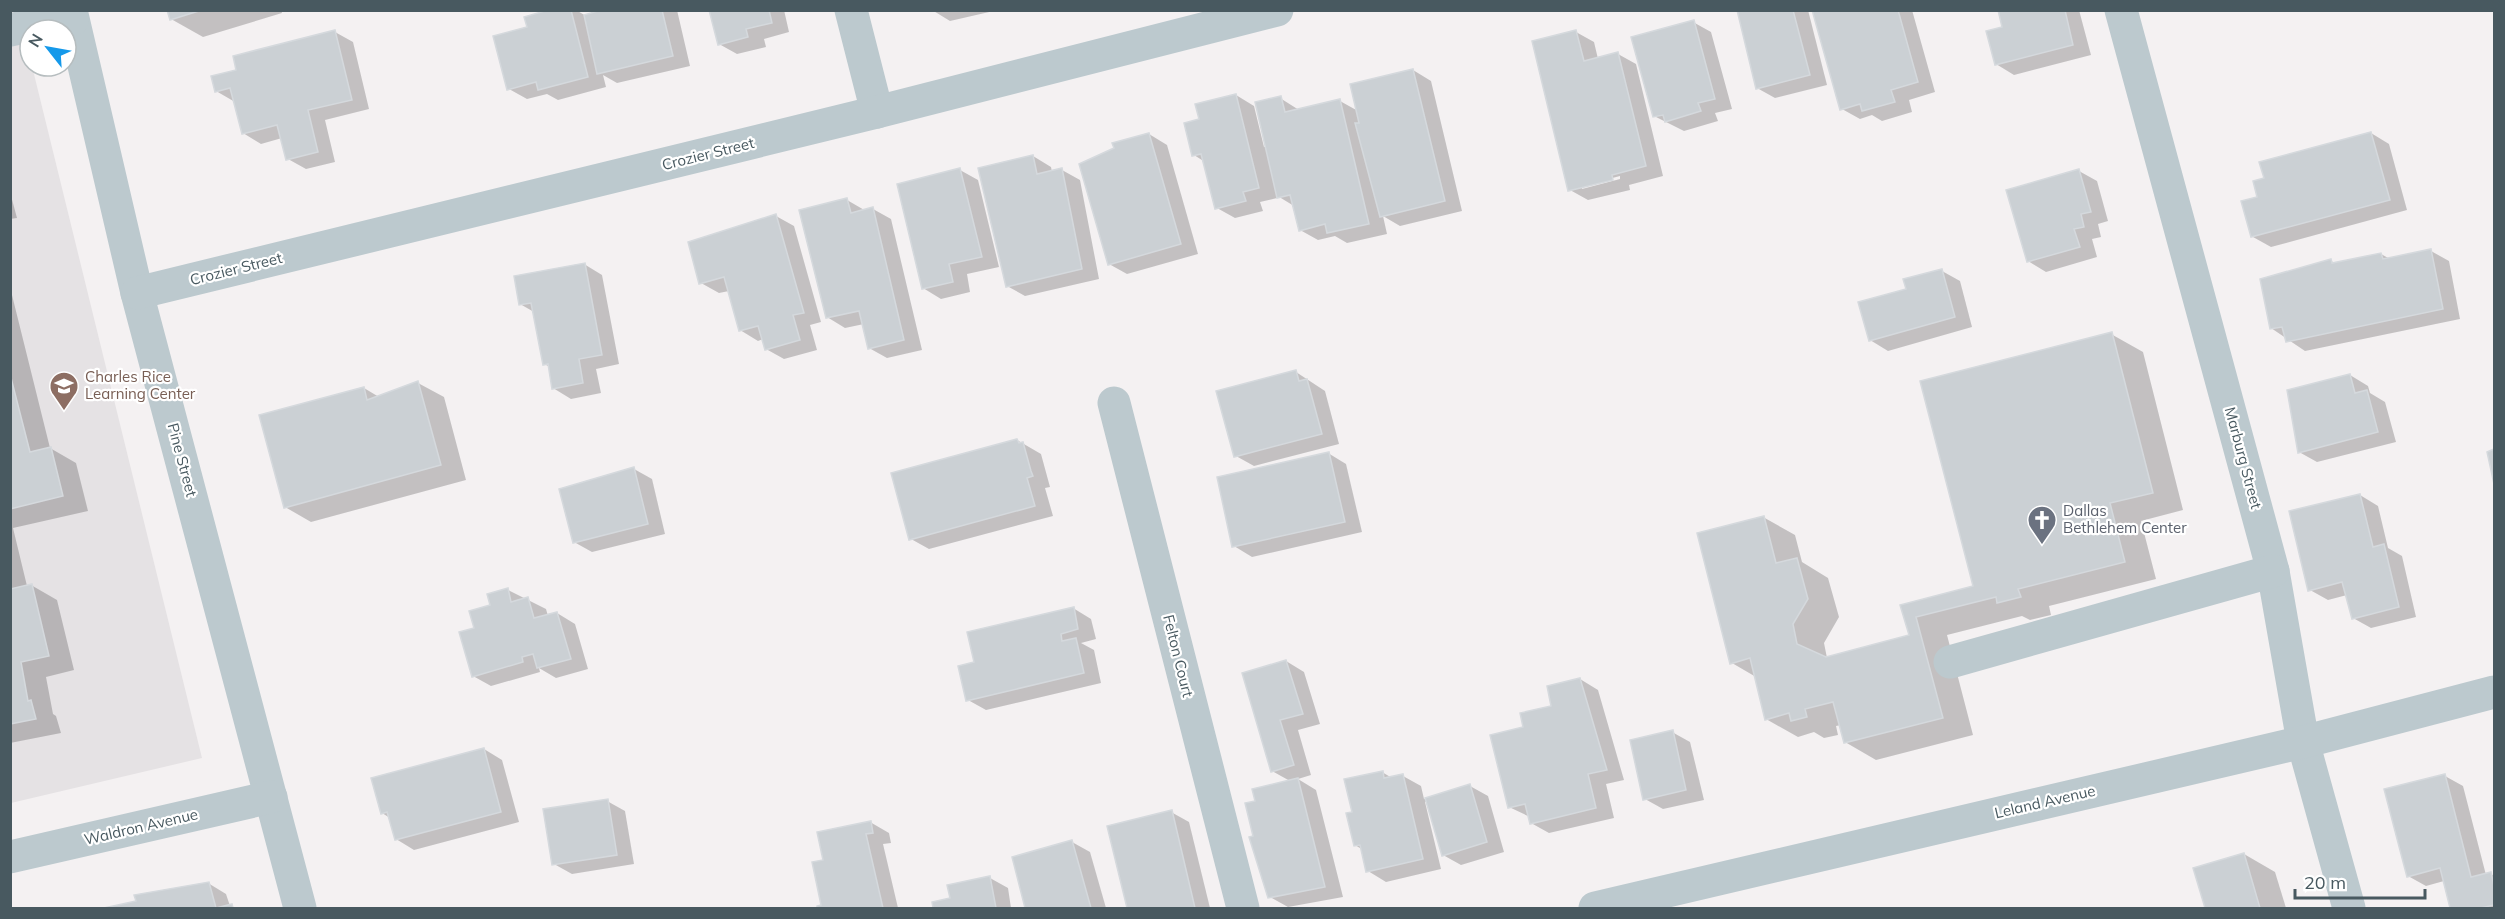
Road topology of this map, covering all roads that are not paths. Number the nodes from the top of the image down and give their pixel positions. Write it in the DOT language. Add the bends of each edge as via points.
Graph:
graph roads {
  1 [pos="851,10"];
  2 [pos="1277,10"];
  3 [pos="2121,10"];
  4 [pos="72,15"];
  5 [pos="10,30"];
  6 [pos="877,112"];
  7 [pos="137,293"];
  8 [pos="1114,403"];
  9 [pos="2273,571"];
  10 [pos="1950,662"];
  11 [pos="2494,692"];
  12 [pos="2303,742"];
  13 [pos="271,797"];
  14 [pos="10,857"];
  15 [pos="1686,898"];
  16 [pos="300,909"];
  17 [pos="1243,909"];
  18 [pos="1595,909"];
  19 [pos="2349,909"];
  1 -- 6 [label="street"];
  2 -- 6 [label="street, Crozier Street"];
  3 -- 9 [label="street, Marburg Street"];
  4 -- 5 [label="street"];
  4 -- 7 [label="street, Pine Street"];
  6 -- 7 [label="street, Crozier Street"];
  7 -- 13 [label="street, Pine Street"];
  8 -- 17 [label="street, Felton Court"];
  9 -- 10 [label="street"];
  9 -- 12 [label="street, Marburg Street"];
  11 -- 12 [label="street, Leland Avenue"];
  12 -- 15 [label="street, Leland Avenue"];
  12 -- 19 [label="street, Marburg Street"];
  13 -- 14 [label="street, Waldron Avenue"];
  13 -- 16 [label="street, Pine Street"];
  15 -- 18 [label="street, Leland Avenue"];
}
